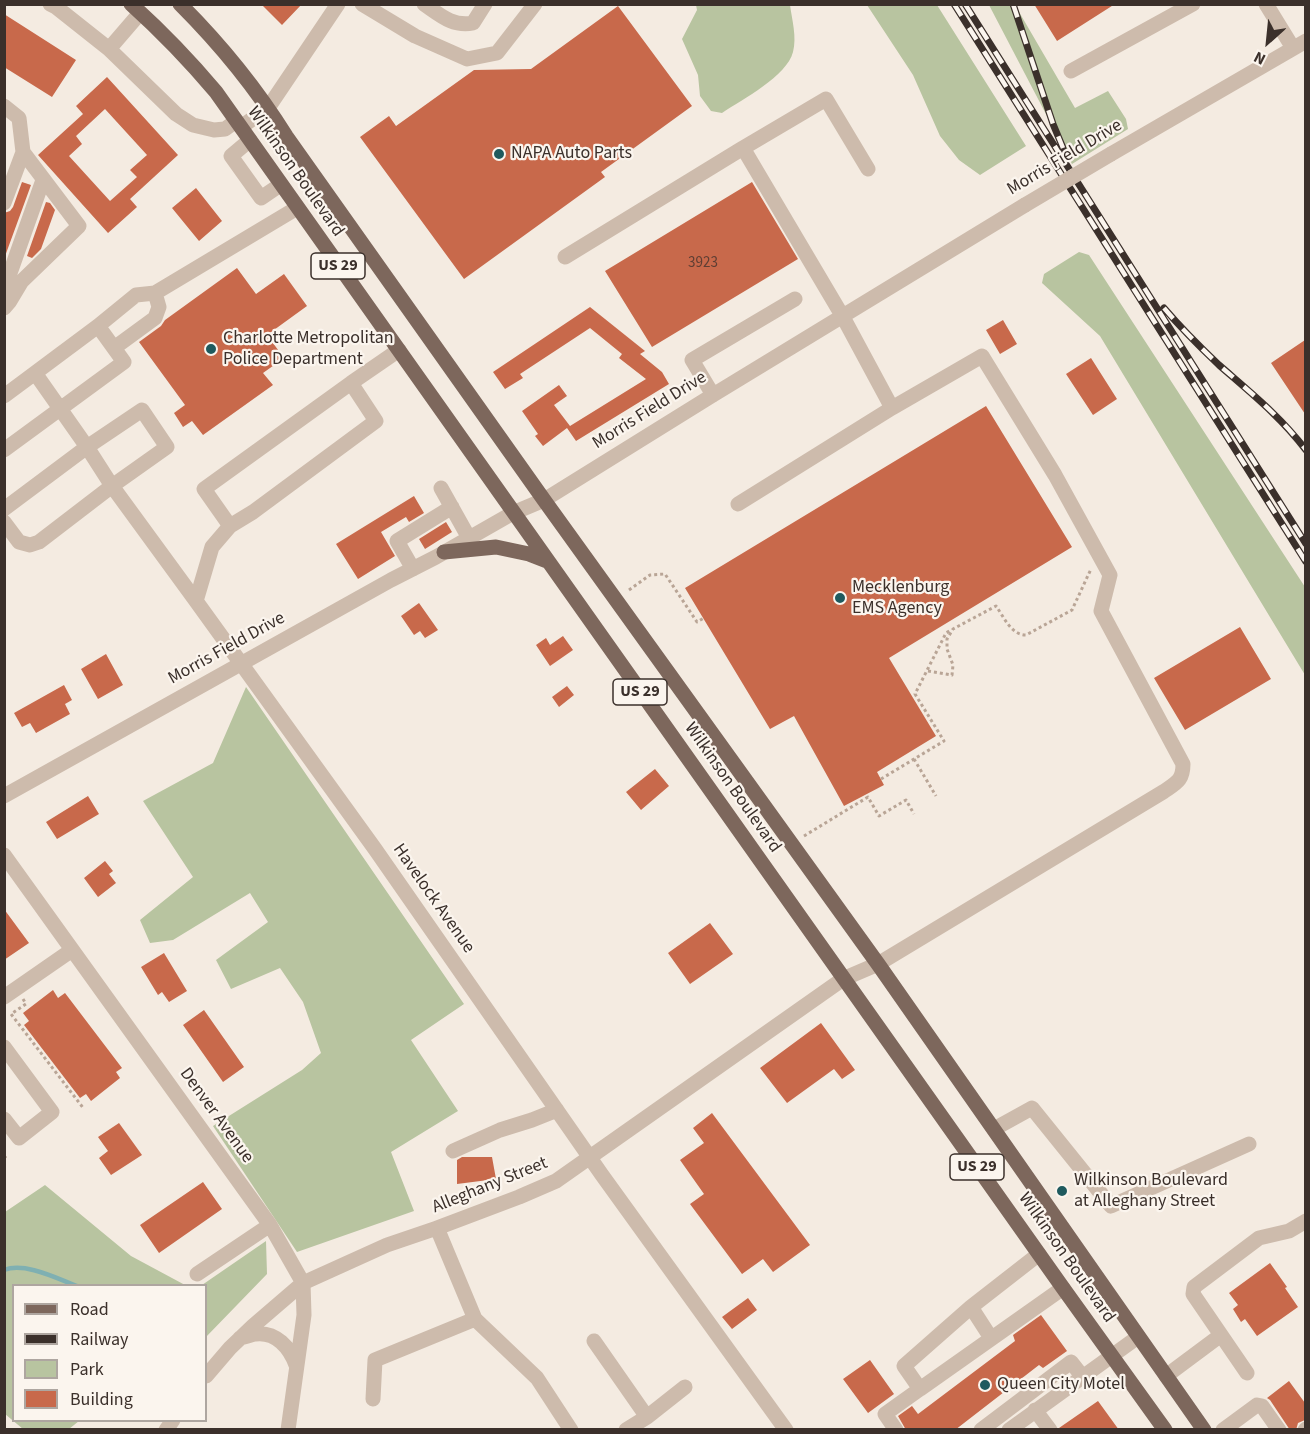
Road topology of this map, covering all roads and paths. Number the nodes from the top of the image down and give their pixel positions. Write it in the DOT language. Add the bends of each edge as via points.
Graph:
graph roads {
  1 [pos="180,4"];
  2 [pos="338,4"];
  3 [pos="362,4"];
  4 [pos="424,4"];
  5 [pos="485,4"];
  6 [pos="535,4"];
  7 [pos="1193,4"];
  8 [pos="1266,4"];
  9 [pos="55,5"];
  10 [pos="136,9"];
  11 [pos="1299,45"];
  12 [pos="109,49"];
  13 [pos="1071,71"];
  14 [pos="4,106"];
  15 [pos="268,108"];
  16 [pos="238,124"];
  17 [pos="250,140"];
  18 [pos="743,148"];
  19 [pos="23,152"];
  20 [pos="868,169"];
  21 [pos="44,180"];
  22 [pos="280,185"];
  23 [pos="4,203"];
  24 [pos="297,208"];
  25 [pos="565,257"];
  26 [pos="4,290"];
  27 [pos="154,293"];
  28 [pos="795,299"];
  29 [pos="4,308"];
  30 [pos="843,317"];
  31 [pos="98,326"];
  32 [pos="114,348"];
  33 [pos="399,350"];
  34 [pos="35,373"];
  35 [pos="351,383"];
  36 [pos="713,395"];
  37 [pos="4,396"];
  38 [pos="892,408"];
  39 [pos="60,410"];
  40 [pos="87,447"];
  41 [pos="4,450"];
  42 [pos="112,486"];
  43 [pos="441,488"];
  44 [pos="544,500"];
  45 [pos="738,504"];
  46 [pos="452,507"];
  47 [pos="4,509"];
  48 [pos="513,513"];
  49 [pos="4,522"];
  50 [pos="230,526"];
  51 [pos="469,538"];
  52 [pos="444,552"];
  53 [pos="547,561"];
  54 [pos="1092,567"];
  55 [pos="412,569"];
  56 [pos="629,590"];
  57 [pos="196,601"];
  58 [pos="704,618"];
  59 [pos="953,629"];
  60 [pos="241,664"];
  61 [pos="928,671"];
  62 [pos="914,759"];
  63 [pos="881,779"];
  64 [pos="4,796"];
  65 [pos="936,796"];
  66 [pos="914,814"];
  67 [pos="804,836"];
  68 [pos="4,855"];
  69 [pos="72,950"];
  70 [pos="878,964"];
  71 [pos="843,979"];
  72 [pos="4,997"];
  73 [pos="21,997"];
  74 [pos="4,1047"];
  75 [pos="84,1109"];
  76 [pos="557,1110"];
  77 [pos="4,1119"];
  78 [pos="994,1129"];
  79 [pos="1249,1144"];
  80 [pos="453,1152"];
  81 [pos="4,1156"];
  82 [pos="590,1158"];
  83 [pos="8,1160"];
  84 [pos="1305,1221"];
  85 [pos="270,1225"];
  86 [pos="437,1228"];
  87 [pos="1039,1254"];
  88 [pos="197,1274"];
  89 [pos="303,1283"];
  90 [pos="1063,1288"];
  91 [pos="971,1307"];
  92 [pos="475,1319"];
  93 [pos="1221,1335"];
  94 [pos="1138,1337"];
  95 [pos="240,1338"];
  96 [pos="991,1338"];
  97 [pos="594,1341"];
  98 [pos="1111,1356"];
  99 [pos="296,1365"];
  100 [pos="1247,1372"];
  101 [pos="207,1375"];
  102 [pos="1082,1376"];
  103 [pos="1166,1376"];
  104 [pos="685,1387"];
  105 [pos="920,1389"];
  106 [pos="373,1399"];
  107 [pos="1035,1410"];
  108 [pos="647,1416"];
  109 [pos="779,1427"];
  110 [pos="1226,1428"];
  111 [pos="288,1430"];
  112 [pos="571,1430"];
  113 [pos="627,1430"];
  114 [pos="897,1430"];
  115 [pos="981,1430"];
  116 [pos="1009,1430"];
  117 [pos="1050,1430"];
  118 [pos="1165,1430"];
  119 [pos="1204,1430"];
  120 [pos="1279,1430"];
  1 -- 15 [label="main road, Wilkinson Boulevard / US 29" via="213,37"];
  2 -- 15 [label="street"];
  3 -- 6 [label="street" via="416,36 467,59 497,53"];
  4 -- 5 [label="street" via="464,25 473,23"];
  7 -- 13 [label="street"];
  8 -- 11 [label="street"];
  9 -- 12 [label="street"];
  10 -- 12 [label="street"];
  10 -- 16 [label="main road, Wilkinson Boulevard / US 29" via="188,59"];
  11 -- 30 [label="street, Morris Field Drive, bridge"];
  12 -- 16 [label="street" via="176,114 193,125 214,130"];
  14 -- 19 [label="street" via="19,118"];
  15 -- 16 [label="street"];
  15 -- 44 [label="main road, Wilkinson Boulevard / US 29"];
  16 -- 17 [label="main road, Wilkinson Boulevard / US 29"];
  17 -- 22 [label="main road, Wilkinson Boulevard / US 29"];
  17 -- 22 [label="street" via="231,156 261,198"];
  18 -- 20 [label="street" via="826,99"];
  18 -- 25 [label="street"];
  18 -- 30 [label="street"];
  19 -- 21 [label="street"];
  19 -- 23 [label="street"];
  21 -- 26 [label="street"];
  21 -- 29 [label="street" via="79,226 22,281"];
  22 -- 24 [label="main road, Wilkinson Boulevard / US 29"];
  24 -- 27 [label="street"];
  24 -- 33 [label="main road, Wilkinson Boulevard / US 29"];
  27 -- 31 [label="street" via="136,295"];
  27 -- 32 [label="street" via="159,307 154,318"];
  28 -- 36 [label="street" via="692,360"];
  30 -- 36 [label="street, Morris Field Drive"];
  30 -- 38 [label="street"];
  31 -- 32 [label="street"];
  31 -- 34 [label="street"];
  32 -- 39 [label="street" via="124,362"];
  33 -- 35 [label="street"];
  33 -- 48 [label="main road, Wilkinson Boulevard / US 29"];
  34 -- 37 [label="street"];
  34 -- 39 [label="street, Havelock Avenue"];
  35 -- 50 [label="street" via="376,421"];
  35 -- 50 [label="street" via="204,489"];
  36 -- 44 [label="street, Morris Field Drive"];
  38 -- 45 [label="street"];
  38 -- 70 [label="street, Alleghany Street" via="982,356 1110,575 1101,611 1184,764 1177,782 1163,792"];
  39 -- 40 [label="street, Havelock Avenue"];
  39 -- 41 [label="street"];
  40 -- 42 [label="street, Havelock Avenue"];
  40 -- 42 [label="street" via="142,410 167,447"];
  40 -- 47 [label="street"];
  42 -- 49 [label="street" via="30,545 20,542"];
  42 -- 57 [label="street, Havelock Avenue"];
  43 -- 46 [label="street"];
  44 -- 48 [label="street, Morris Field Drive"];
  44 -- 70 [label="main road, Wilkinson Boulevard / US 29"];
  46 -- 51 [label="street"];
  46 -- 55 [label="street" via="397,541"];
  48 -- 51 [label="street, Morris Field Drive"];
  48 -- 53 [label="main road, Wilkinson Boulevard / US 29"];
  50 -- 57 [label="street" via="212,547"];
  51 -- 52 [label="street, Morris Field Drive"];
  52 -- 53 [label="main road" via="496,547"];
  52 -- 55 [label="street, Morris Field Drive"];
  53 -- 71 [label="main road, Wilkinson Boulevard / US 29"];
  54 -- 59 [label="path" via="1072,610 1026,635 1013,631 996,606"];
  55 -- 60 [label="street, Morris Field Drive"];
  56 -- 58 [label="path" via="650,576 665,574 697,622"];
  57 -- 60 [label="street, Havelock Avenue"];
  59 -- 61 [label="path" via="946,633"];
  59 -- 61 [label="path" via="947,639 952,675"];
  60 -- 64 [label="street, Morris Field Drive"];
  60 -- 76 [label="street, Havelock Avenue"];
  61 -- 62 [label="path" via="915,694 944,741"];
  62 -- 63 [label="path"];
  62 -- 65 [label="path"];
  66 -- 67 [label="path" via="906,800 879,816 868,797"];
  68 -- 69 [label="street, Denver Avenue"];
  69 -- 72 [label="street"];
  69 -- 85 [label="street, Denver Avenue"];
  70 -- 71 [label="street, Alleghany Street"];
  70 -- 78 [label="main road, Wilkinson Boulevard / US 29"];
  71 -- 82 [label="street, Alleghany Street"];
  71 -- 87 [label="main road, Wilkinson Boulevard / US 29"];
  73 -- 75 [label="path" via="26,1004 11,1014"];
  74 -- 77 [label="street" via="52,1112 19,1138"];
  76 -- 80 [label="street"];
  76 -- 82 [label="street, Havelock Avenue"];
  78 -- 79 [label="street" via="1032,1108 1111,1206"];
  78 -- 94 [label="main road, Wilkinson Boulevard / US 29"];
  81 -- 83 [label="path"];
  82 -- 86 [label="street, Alleghany Street" via="556,1181"];
  82 -- 109 [label="street, Havelock Avenue"];
  84 -- 93 [label="street" via="1289,1231 1260,1238 1194,1287 1193,1294"];
  85 -- 88 [label="street"];
  85 -- 89 [label="street, Denver Avenue"];
  86 -- 89 [label="street, Alleghany Street" via="387,1245"];
  86 -- 92 [label="street"];
  87 -- 90 [label="main road, Wilkinson Boulevard / US 29"];
  87 -- 91 [label="street"];
  89 -- 95 [label="street, Alleghany Street"];
  89 -- 99 [label="street, Denver Avenue" via="304,1316"];
  90 -- 96 [label="street"];
  90 -- 98 [label="main road, Wilkinson Boulevard / US 29"];
  91 -- 96 [label="street"];
  91 -- 105 [label="street" via="904,1366"];
  92 -- 106 [label="street" via="375,1360"];
  92 -- 112 [label="street" via="537,1378"];
  93 -- 100 [label="street"];
  93 -- 103 [label="street"];
  94 -- 98 [label="street"];
  94 -- 103 [label="main road, Wilkinson Boulevard / US 29"];
  95 -- 99 [label="street" via="269,1335 284,1343"];
  95 -- 101 [label="street, Alleghany Street"];
  96 -- 105 [label="street"];
  97 -- 108 [label="street"];
  98 -- 102 [label="street"];
  98 -- 118 [label="main road, Wilkinson Boulevard / US 29"];
  99 -- 111 [label="street, Denver Avenue"];
  102 -- 107 [label="street"];
  102 -- 115 [label="street" via="1071,1362"];
  103 -- 119 [label="main road, Wilkinson Boulevard / US 29"];
  104 -- 108 [label="street"];
  105 -- 114 [label="street" via="885,1414"];
  107 -- 116 [label="street"];
  107 -- 117 [label="street"];
  108 -- 113 [label="street"];
  110 -- 120 [label="street" via="1257,1405 1262,1406"];
}
